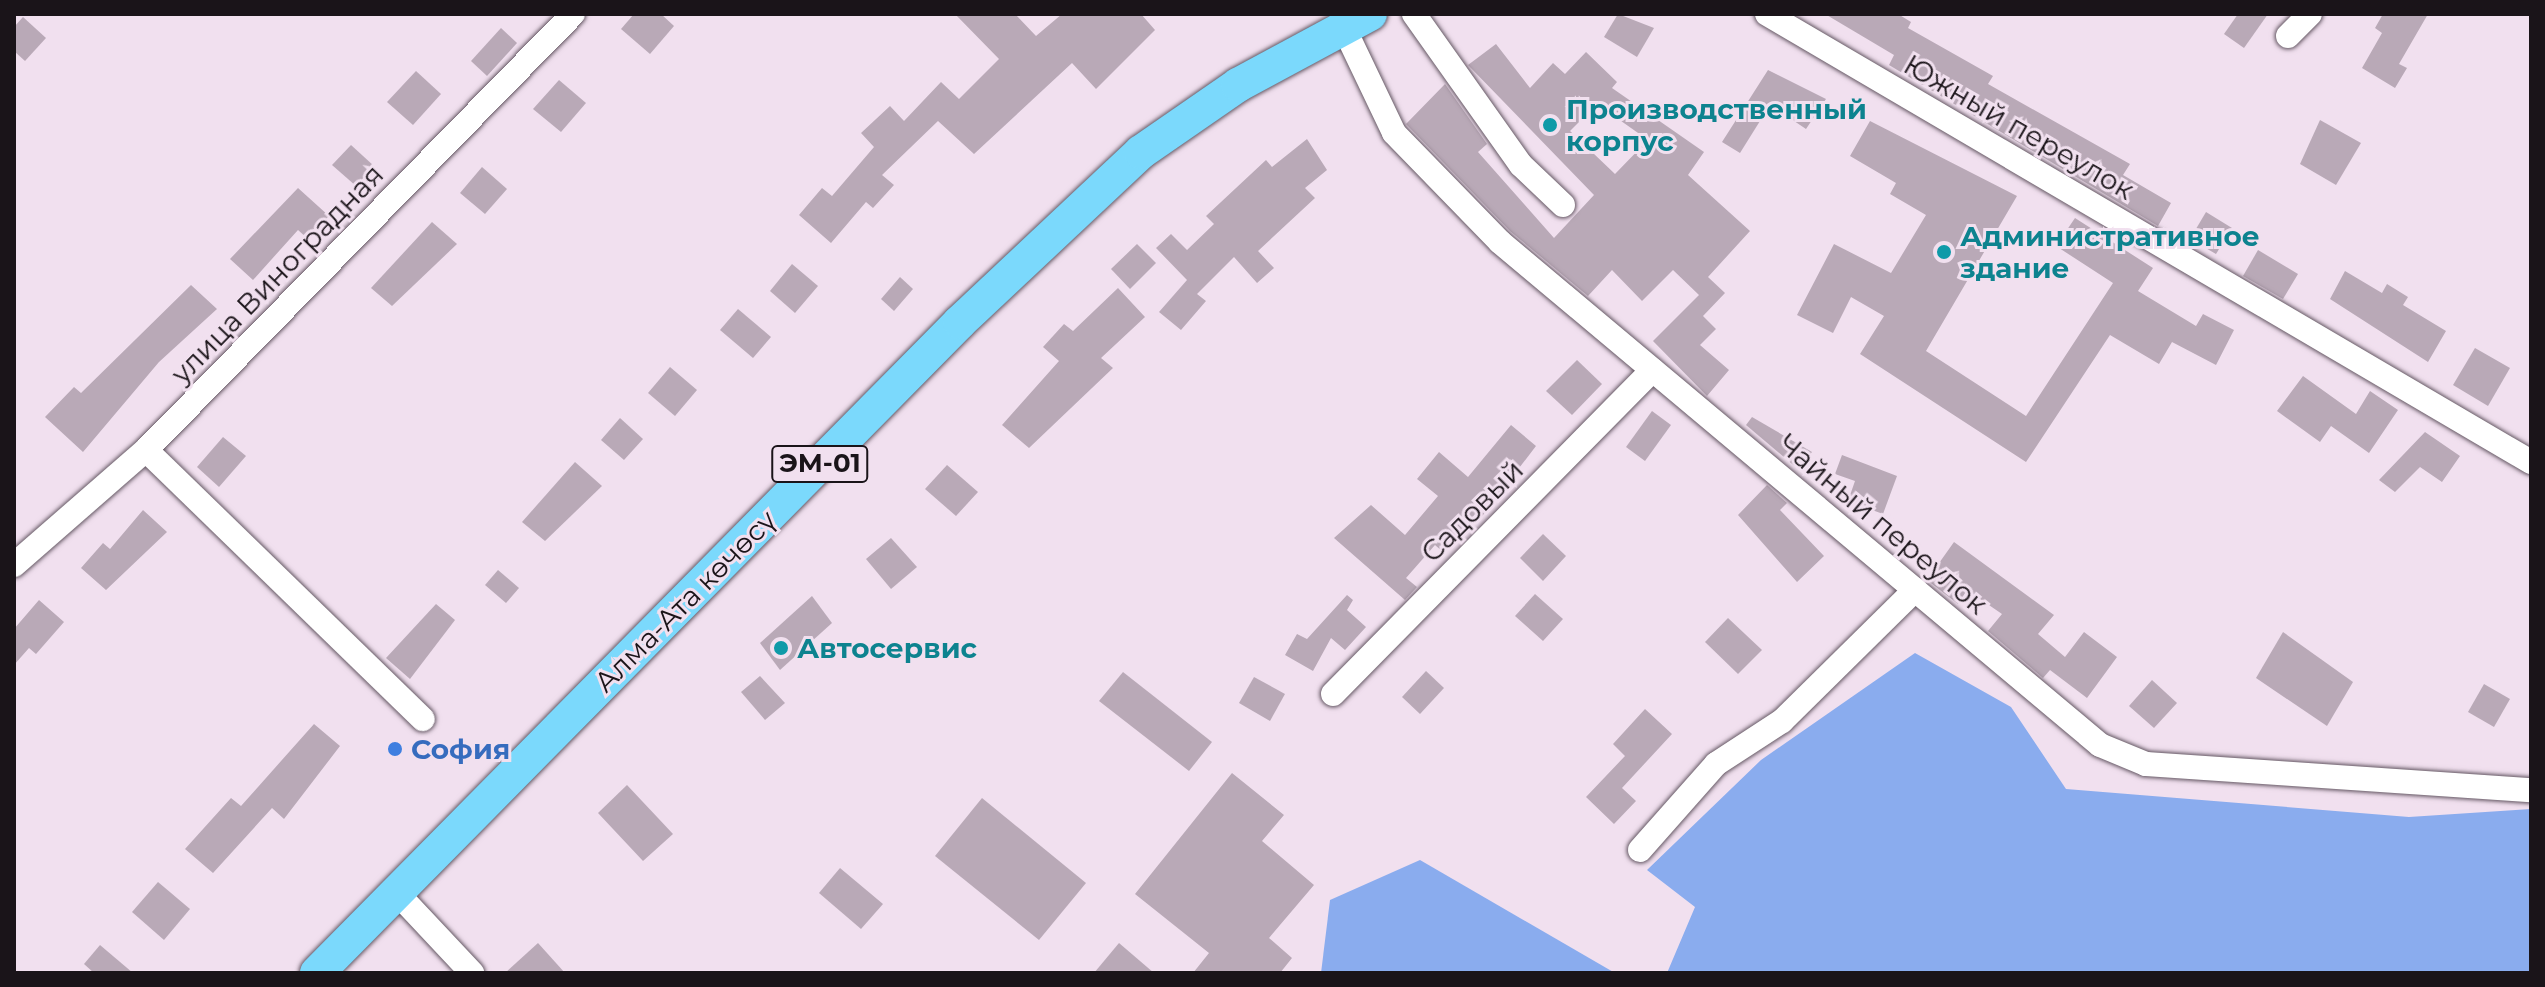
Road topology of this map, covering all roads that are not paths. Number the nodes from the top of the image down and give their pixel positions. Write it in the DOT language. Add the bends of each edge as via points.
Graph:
graph roads {
  1 [pos="573,14"];
  2 [pos="1414,14"];
  3 [pos="1767,14"];
  4 [pos="2310,14"];
  5 [pos="1357,21"];
  6 [pos="2288,36"];
  7 [pos="1563,205"];
  8 [pos="1653,370"];
  9 [pos="146,450"];
  10 [pos="2531,462"];
  11 [pos="14,565"];
  12 [pos="1915,590"];
  13 [pos="1333,694"];
  14 [pos="423,719"];
  15 [pos="2530,792"];
  16 [pos="1640,850"];
  17 [pos="397,893"];
  18 [pos="317,973"];
  19 [pos="472,973"];
  1 -- 9 [label="street, улица Виноградная"];
  2 -- 7 [label="street" via="1503,142"];
  3 -- 10 [label="street, Южный переулок"];
  4 -- 6 [label="street"];
  5 -- 8 [label="street, Чайный переулок" via="1394,133 1500,242"];
  5 -- 17 [label="highway, Алма-Ата көчөсү / ЭМ-01" via="1238,85 1141,152 960,322"];
  8 -- 12 [label="street, Чайный переулок"];
  8 -- 13 [label="street, Садовый"];
  9 -- 11 [label="street, улица Виноградная"];
  9 -- 14 [label="street"];
  12 -- 15 [label="street, Чайный переулок" via="2100,745 2146,764"];
  12 -- 16 [label="street" via="1782,721 1716,764"];
  17 -- 18 [label="highway, Алма-Ата көчөсү / ЭМ-01"];
  17 -- 19 [label="street"];
}
